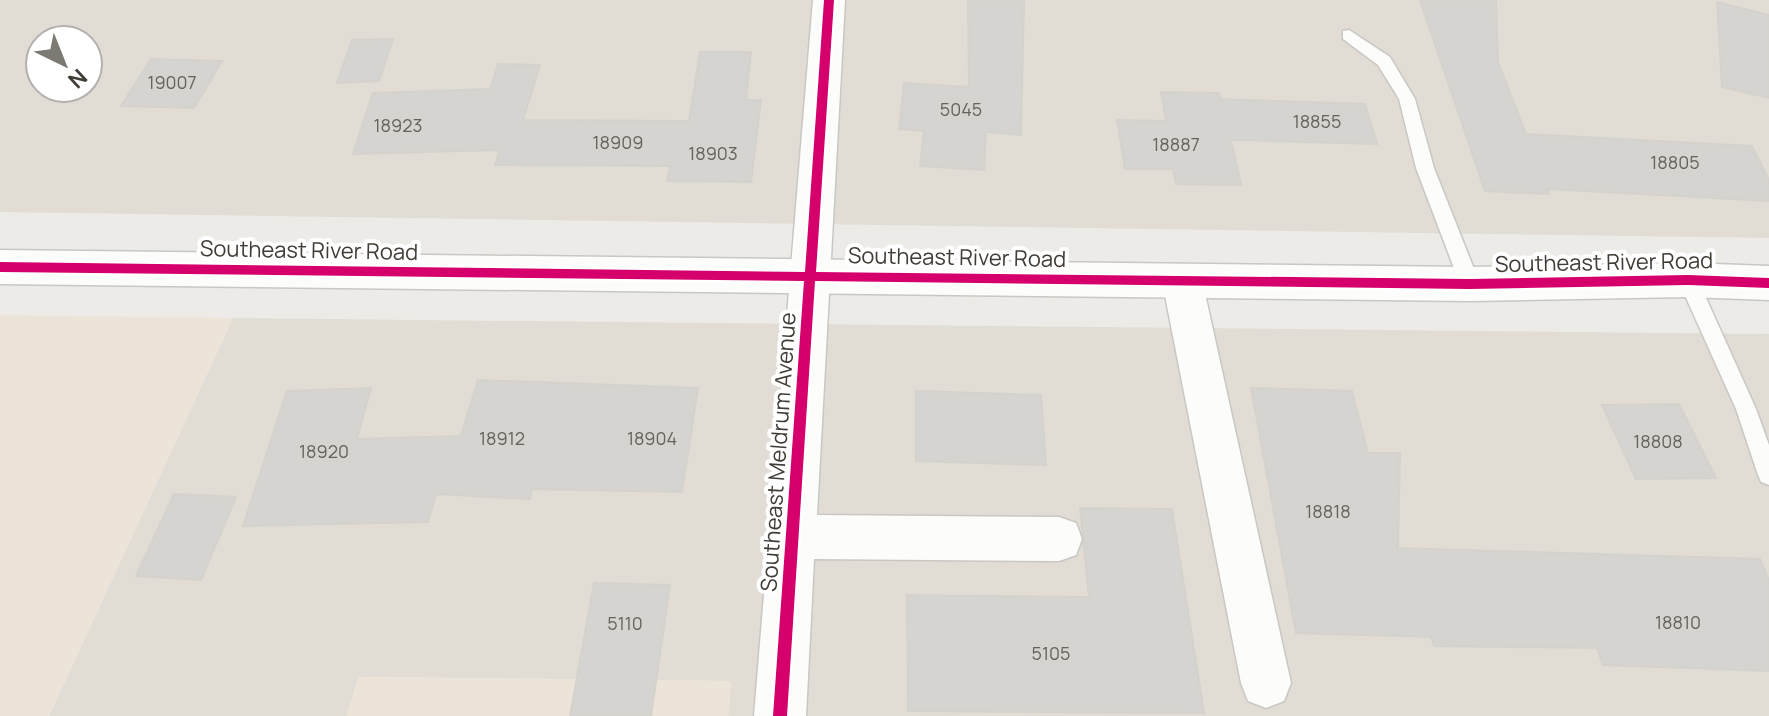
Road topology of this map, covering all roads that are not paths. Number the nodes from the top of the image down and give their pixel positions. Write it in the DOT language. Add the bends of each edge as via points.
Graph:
graph roads {
  1 [pos="829,0"];
  2 [pos="1349,35"];
  3 [pos="0,267"];
  4 [pos="810,275"];
  5 [pos="1182,280"];
  6 [pos="1688,280"];
  7 [pos="1769,283"];
  8 [pos="1470,284"];
  9 [pos="1769,475"];
  10 [pos="791,537"];
  11 [pos="1059,539"];
  12 [pos="1266,683"];
  13 [pos="780,716"];
  1 -- 4 [label="street, Southeast Meldrum Avenue"];
  2 -- 8 [label="lane" via="1384,61 1407,99 1425,168"];
  3 -- 4 [label="street, Southeast River Road"];
  4 -- 5 [label="street, Southeast River Road"];
  4 -- 10 [label="street, Southeast Meldrum Avenue"];
  5 -- 8 [label="street, Southeast River Road"];
  5 -- 12 [label="street"];
  6 -- 7 [label="street, Southeast River Road"];
  6 -- 8 [label="street, Southeast River Road"];
  6 -- 9 [label="lane" via="1746,409"];
  10 -- 11 [label="street"];
  10 -- 13 [label="street, Southeast Meldrum Avenue"];
}
